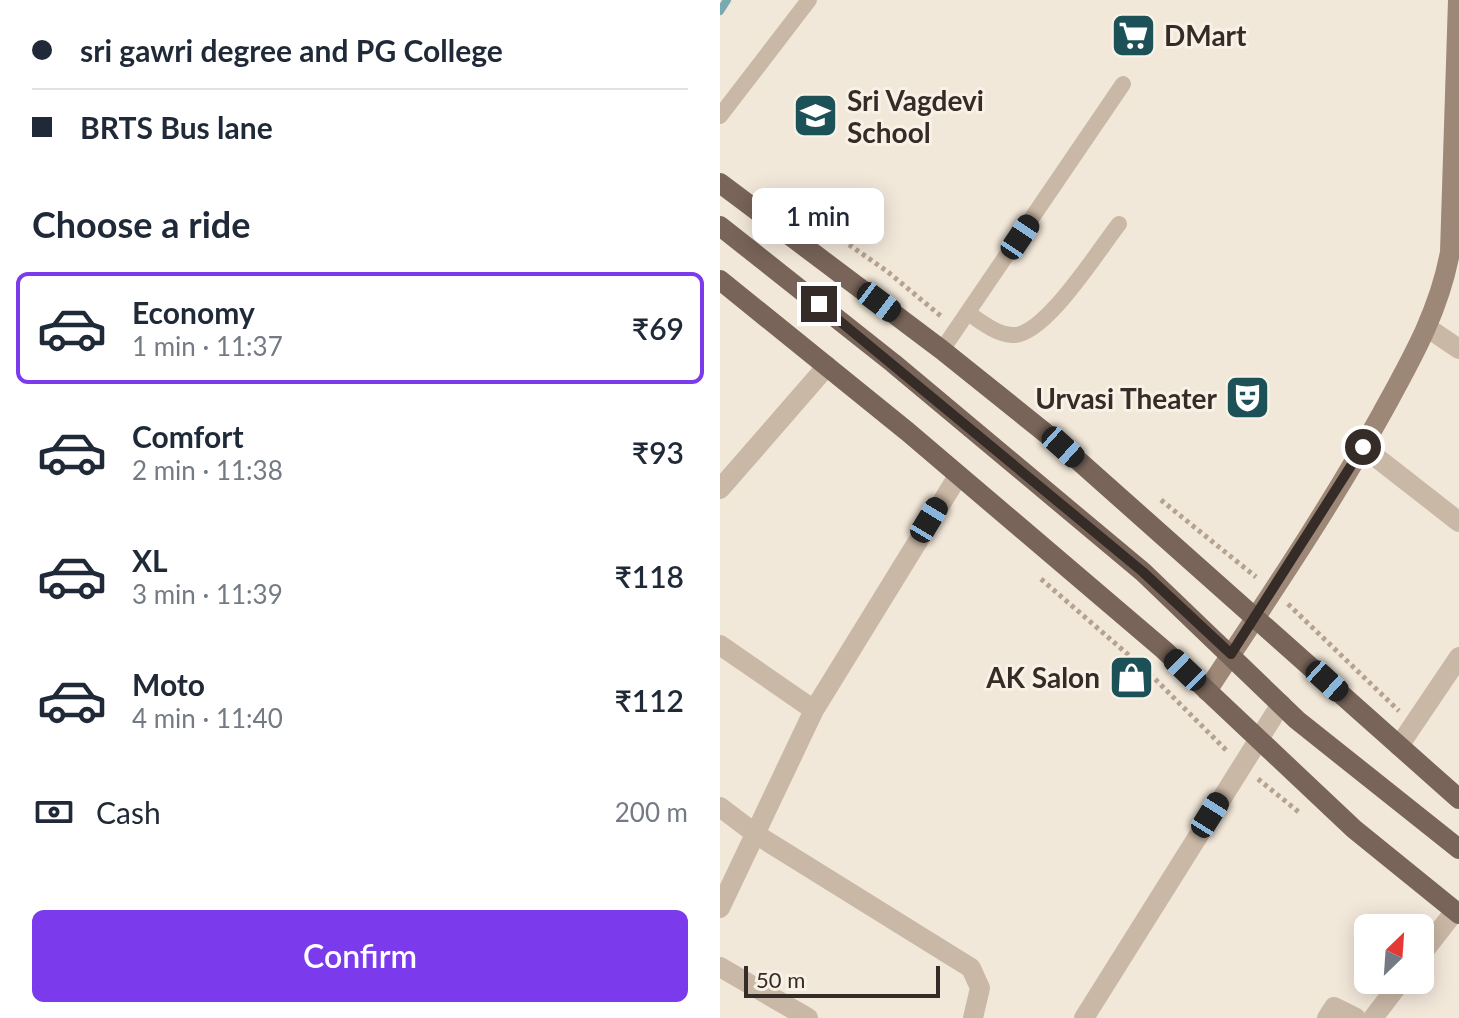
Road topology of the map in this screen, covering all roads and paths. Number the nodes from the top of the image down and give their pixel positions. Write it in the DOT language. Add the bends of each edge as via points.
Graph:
graph roads {
  1 [pos="809,0"];
  2 [pos="1458,0"];
  3 [pos="1123,84"];
  4 [pos="720,116"];
  5 [pos="720,183"];
  6 [pos="1119,224"];
  7 [pos="720,226"];
  8 [pos="720,280"];
  9 [pos="968,313"];
  10 [pos="1428,328"];
  11 [pos="1459,349"];
  12 [pos="942,350"];
  13 [pos="827,366"];
  14 [pos="1363,447"];
  15 [pos="958,476"];
  16 [pos="720,489"];
  17 [pos="1459,522"];
  18 [pos="1034,572"];
  19 [pos="1253,619"];
  20 [pos="720,645"];
  21 [pos="1231,654"];
  22 [pos="1459,657"];
  23 [pos="1207,691"];
  24 [pos="1281,704"];
  25 [pos="814,710"];
  26 [pos="1257,741"];
  27 [pos="1399,746"];
  28 [pos="1241,765"];
  29 [pos="1459,799"];
  30 [pos="720,807"];
  31 [pos="1302,815"];
  32 [pos="757,835"];
  33 [pos="1459,849"];
  34 [pos="720,908"];
  35 [pos="1457,912"];
  36 [pos="1434,939"];
  37 [pos="720,967"];
  38 [pos="1391,994"];
  39 [pos="808,1018"];
  40 [pos="973,1018"];
  41 [pos="1084,1018"];
  42 [pos="1327,1018"];
  43 [pos="1356,1018"];
  44 [pos="1373,1018"];
  1 -- 4 [label="lane"];
  2 -- 10 [label="street" via="1450,252"];
  3 -- 9 [label="lane"];
  5 -- 12 [label="main road"];
  6 -- 9 [label="lane" via="1037,327 1015,336 996,332"];
  7 -- 21 [label="main road" via="1143,572"];
  8 -- 13 [label="main road"];
  9 -- 12 [label="lane"];
  10 -- 11 [label="street"];
  10 -- 14 [label="street"];
  12 -- 19 [label="main road" via="1063,447"];
  13 -- 15 [label="main road"];
  13 -- 16 [label="street"];
  14 -- 17 [label="street"];
  14 -- 19 [label="street"];
  15 -- 23 [label="main road"];
  15 -- 25 [label="street"];
  18 -- 28 [label="path" via="1147,671"];
  19 -- 21 [label="street"];
  19 -- 27 [label="main road"];
  20 -- 25 [label="street"];
  21 -- 23 [label="street"];
  21 -- 24 [label="main road"];
  22 -- 27 [label="street"];
  23 -- 26 [label="main road"];
  24 -- 26 [label="street"];
  24 -- 33 [label="main road"];
  25 -- 32 [label="street"];
  26 -- 28 [label="street"];
  26 -- 35 [label="main road"];
  27 -- 29 [label="main road"];
  28 -- 31 [label="path"];
  28 -- 41 [label="street"];
  30 -- 32 [label="street"];
  32 -- 34 [label="street"];
  32 -- 40 [label="street" via="971,968 980,988"];
  35 -- 36 [label="street"];
  37 -- 39 [label="street"];
  38 -- 44 [label="street"];
  42 -- 43 [label="street" via="1334,1007"];
}
